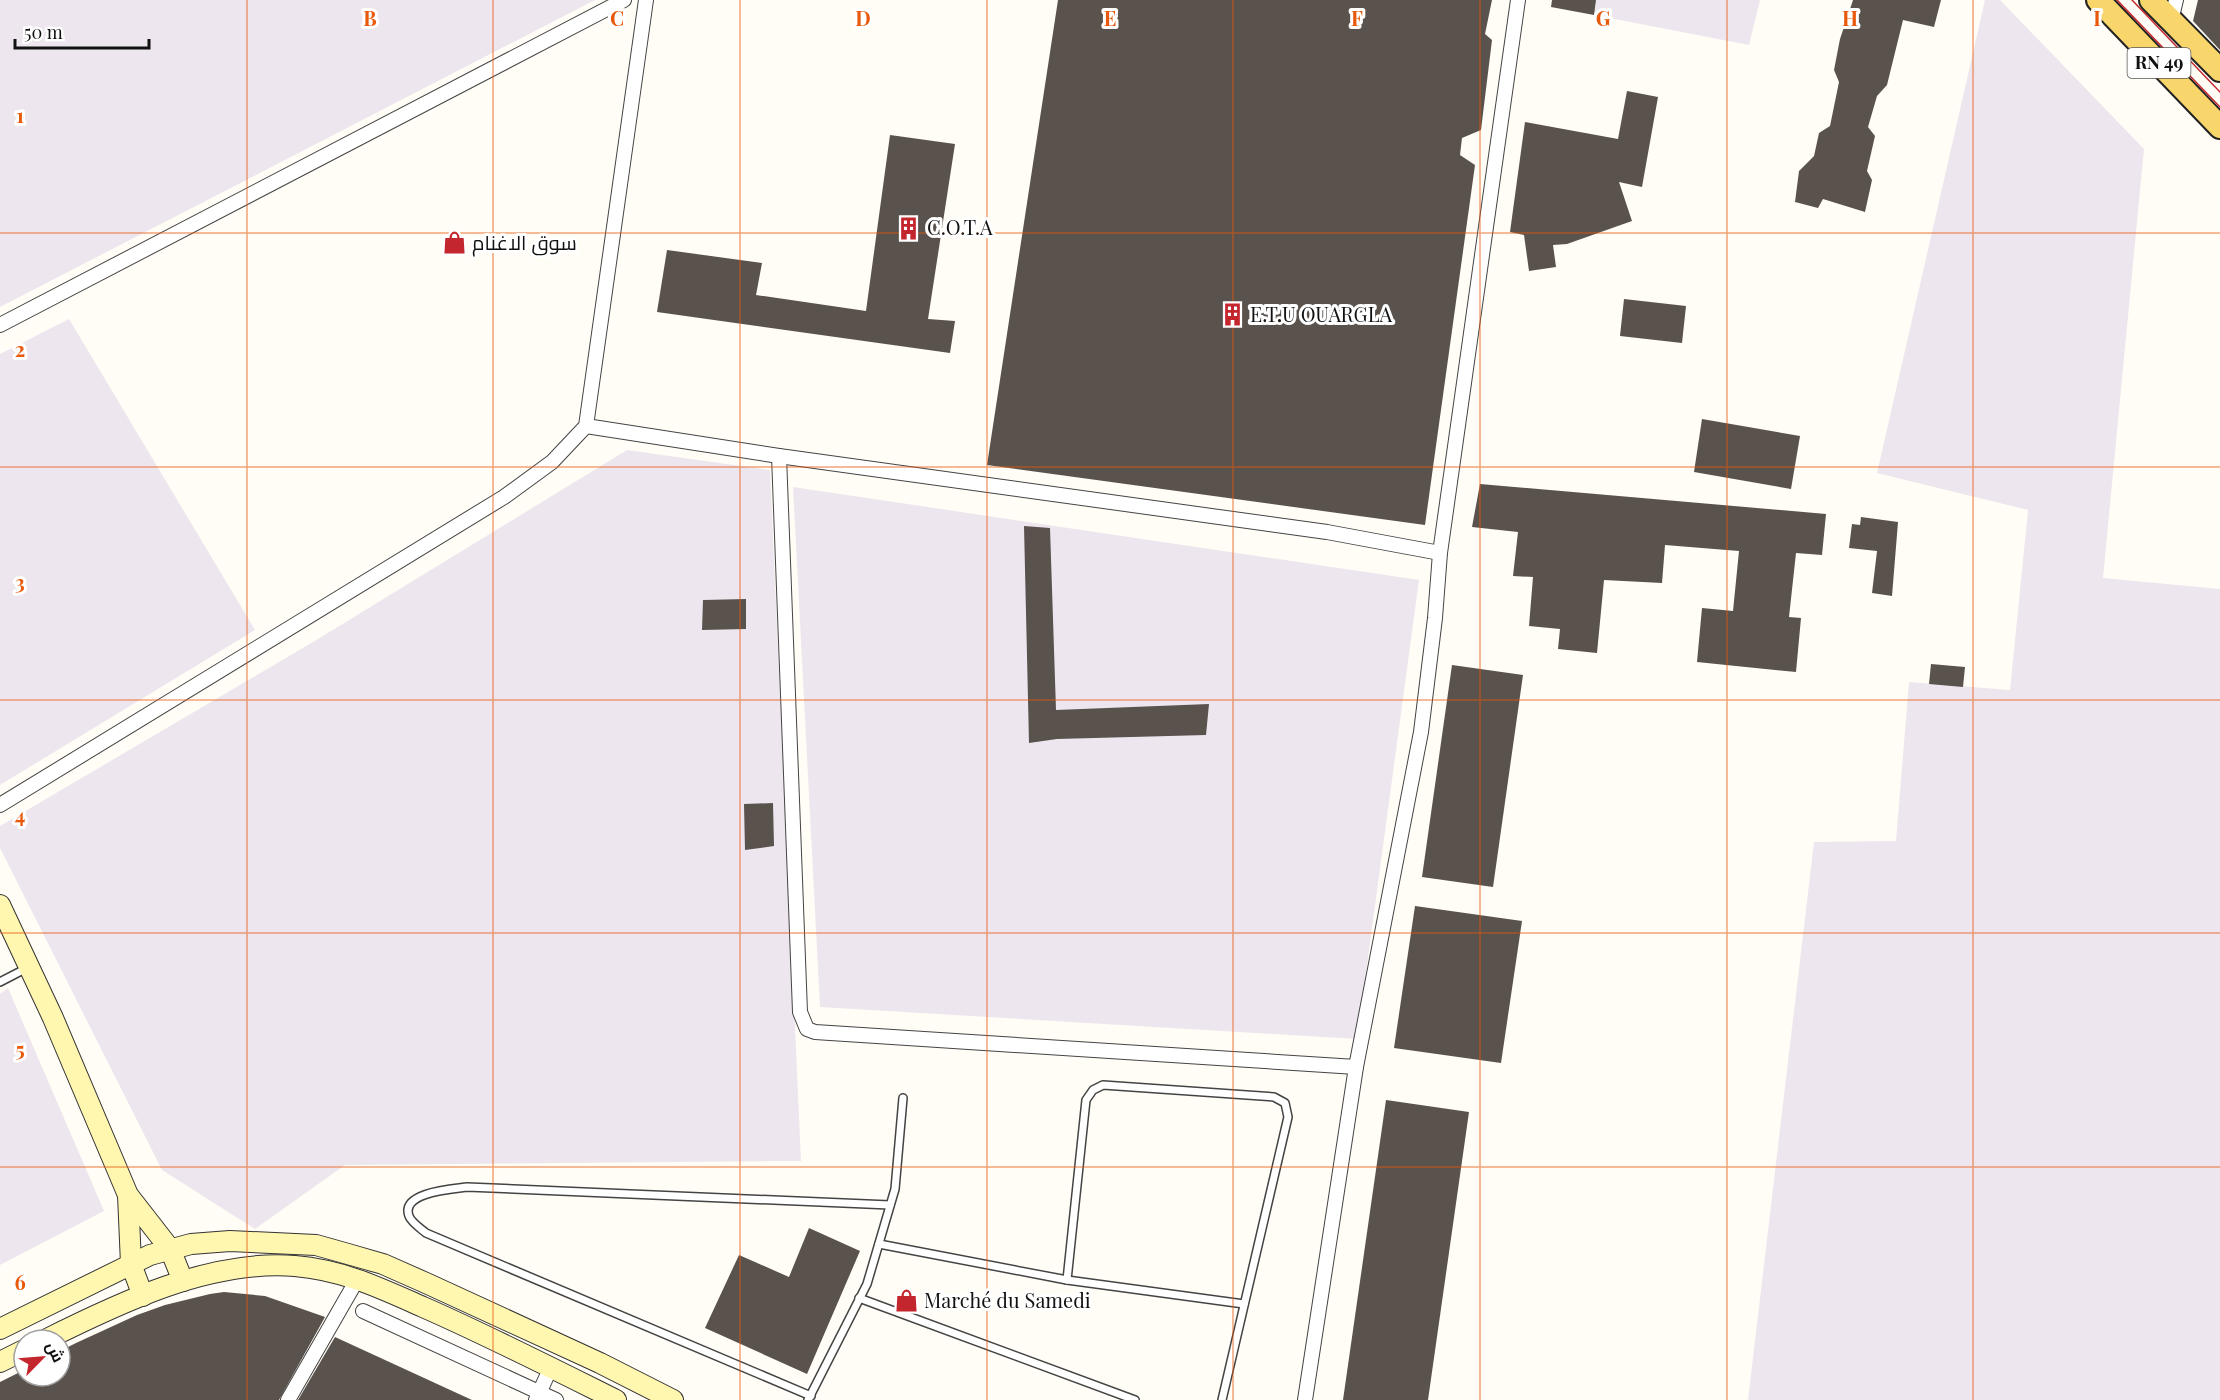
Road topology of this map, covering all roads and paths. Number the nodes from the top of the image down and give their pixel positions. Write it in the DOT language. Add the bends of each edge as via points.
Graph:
graph roads {
  1 [pos="624,0"];
  2 [pos="646,0"];
  3 [pos="1518,0"];
  4 [pos="2098,0"];
  5 [pos="2151,0"];
  6 [pos="2173,10"];
  7 [pos="2220,70"];
  8 [pos="2220,127"];
  9 [pos="0,325"];
  10 [pos="586,426"];
  11 [pos="779,456"];
  12 [pos="1440,553"];
  13 [pos="0,805"];
  14 [pos="0,905"];
  15 [pos="29,967"];
  16 [pos="0,982"];
  17 [pos="1356,1067"];
  18 [pos="903,1098"];
  19 [pos="128,1195"];
  20 [pos="890,1205"];
  21 [pos="879,1244"];
  22 [pos="170,1249"];
  23 [pos="130,1264"];
  24 [pos="358,1278"];
  25 [pos="1067,1280"];
  26 [pos="183,1281"];
  27 [pos="143,1296"];
  28 [pos="859,1298"];
  29 [pos="1244,1304"];
  30 [pos="363,1311"];
  31 [pos="70,1328"];
  32 [pos="0,1329"];
  33 [pos="551,1367"];
  34 [pos="538,1396"];
  35 [pos="809,1398"];
  36 [pos="288,1400"];
  37 [pos="556,1400"];
  38 [pos="616,1400"];
  39 [pos="674,1400"];
  40 [pos="1134,1400"];
  41 [pos="1222,1400"];
  42 [pos="1305,1400"];
  1 -- 9 [label="street"];
  2 -- 10 [label="street"];
  3 -- 12 [label="street"];
  4 -- 8 [label="main road, RN 49"];
  5 -- 6 [label="main road, RN 49"];
  6 -- 7 [label="main road, RN 49"];
  10 -- 11 [label="street"];
  10 -- 13 [label="street" via="552,462 504,497"];
  11 -- 12 [label="street" via="1327,532"];
  11 -- 17 [label="street" via="800,1012 807,1029"];
  12 -- 17 [label="street" via="1421,732"];
  14 -- 15 [label="street"];
  15 -- 16 [label="lane"];
  15 -- 19 [label="street"];
  17 -- 42 [label="street"];
  18 -- 20 [label="lane" via="895,1189"];
  19 -- 22 [label="street"];
  19 -- 23 [label="street"];
  20 -- 21 [label="lane"];
  20 -- 35 [label="lane" via="467,1187 425,1194 411,1202 408,1209 409,1218 426,1233"];
  21 -- 25 [label="lane"];
  21 -- 28 [label="lane"];
  22 -- 23 [label="street"];
  22 -- 26 [label="street"];
  22 -- 39 [label="street" via="207,1241 273,1242 315,1245 384,1264"];
  23 -- 27 [label="street"];
  23 -- 32 [label="street"];
  24 -- 26 [label="street" via="327,1270 274,1266 230,1270"];
  24 -- 33 [label="street"];
  24 -- 36 [label="street"];
  25 -- 29 [label="lane"];
  25 -- 29 [label="lane" via="1086,1100 1093,1090 1104,1085 1274,1097 1285,1102 1288,1116"];
  26 -- 27 [label="street"];
  27 -- 31 [label="street"];
  28 -- 35 [label="lane"];
  28 -- 40 [label="lane"];
  29 -- 41 [label="lane"];
  30 -- 34 [label="street"];
  33 -- 34 [label="street"];
  33 -- 38 [label="street"];
  34 -- 37 [label="street"];
}
